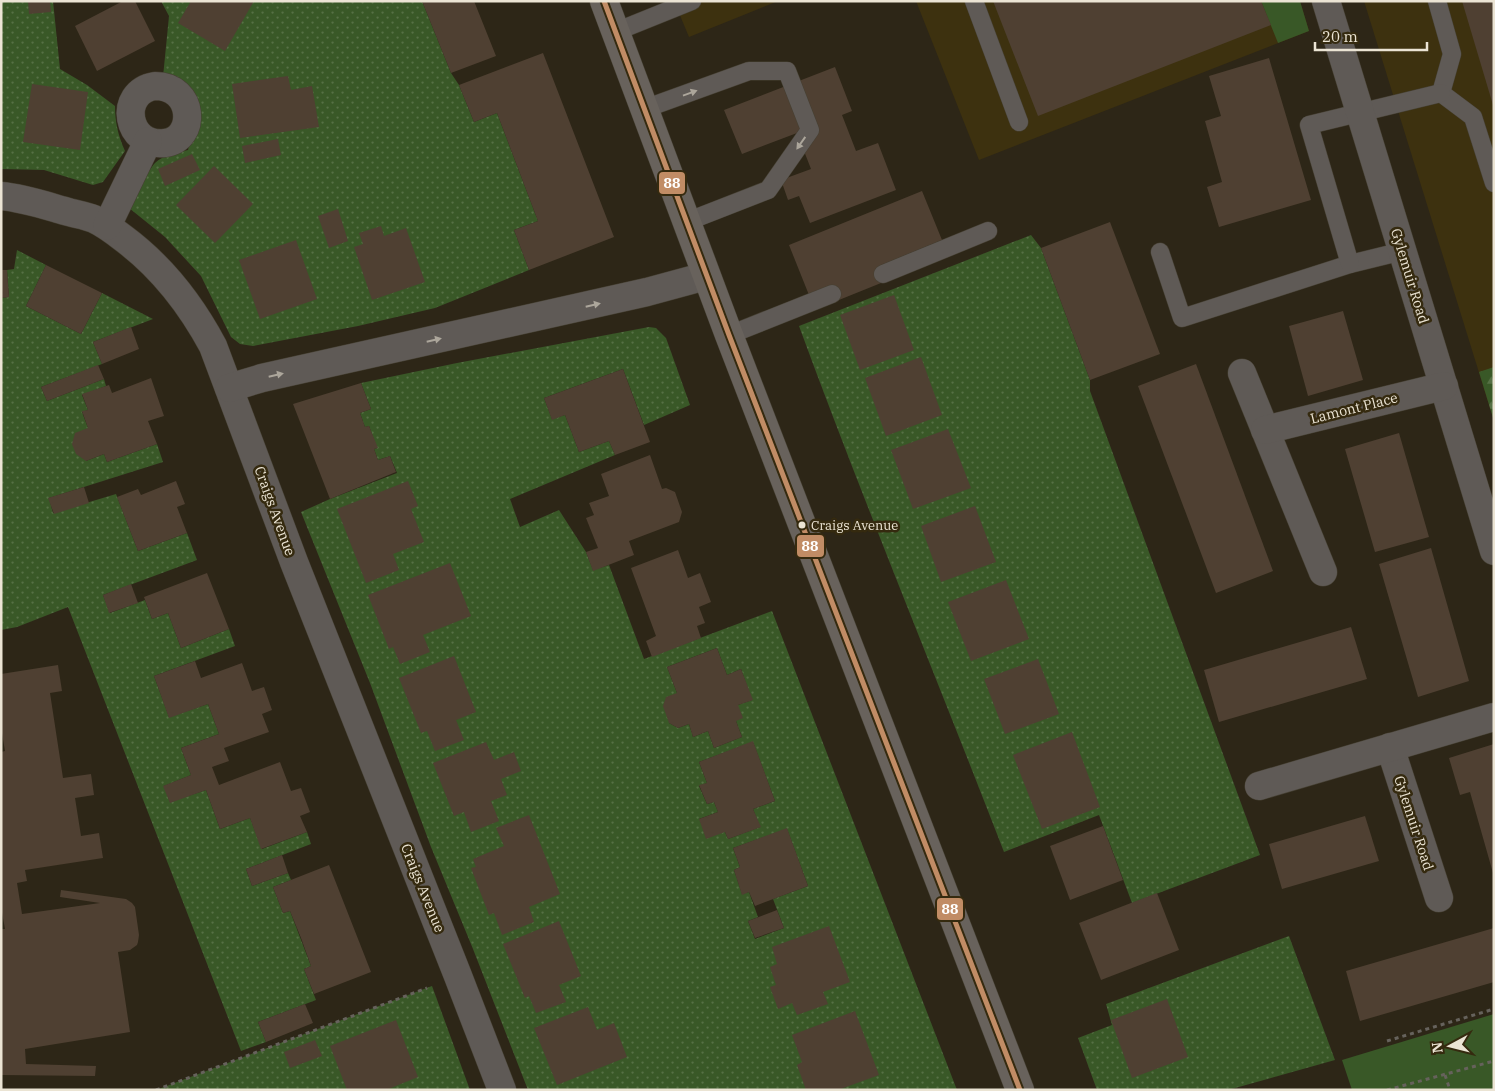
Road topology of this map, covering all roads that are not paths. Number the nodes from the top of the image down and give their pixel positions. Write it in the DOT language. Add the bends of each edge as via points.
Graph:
graph roads {
  1 [pos="604,1"];
  2 [pos="692,1"];
  3 [pos="974,1"];
  4 [pos="1326,1"];
  5 [pos="1437,1"];
  6 [pos="615,32"];
  7 [pos="1441,93"];
  8 [pos="644,109"];
  9 [pos="1360,112"];
  10 [pos="1019,122"];
  11 [pos="148,141"];
  12 [pos="1494,183"];
  13 [pos="1,196"];
  14 [pos="686,222"];
  15 [pos="107,226"];
  16 [pos="988,232"];
  17 [pos="1403,251"];
  18 [pos="1160,252"];
  19 [pos="1350,264"];
  20 [pos="883,274"];
  21 [pos="706,276"];
  22 [pos="832,294"];
  23 [pos="729,335"];
  24 [pos="1242,373"];
  25 [pos="1444,386"];
  26 [pos="229,388"];
  27 [pos="1265,430"];
  28 [pos="1484,485"];
  29 [pos="1494,551"];
  30 [pos="1323,572"];
  31 [pos="1494,717"];
  32 [pos="1390,747"];
  33 [pos="1259,786"];
  34 [pos="1439,898"];
  35 [pos="502,1090"];
  36 [pos="1020,1090"];
  1 -- 6 [label="main road"];
  2 -- 6 [label="lane"];
  3 -- 10 [label="lane"];
  4 -- 9 [label="street, Gylemuir Road"];
  5 -- 7 [label="lane" via="1452,54"];
  6 -- 8 [label="main road"];
  7 -- 9 [label="lane"];
  7 -- 12 [label="lane" via="1473,117"];
  8 -- 14 [label="main road"];
  8 -- 14 [label="lane, one-way" via="749,71 787,71 810,130 768,190"];
  9 -- 17 [label="street, Gylemuir Road"];
  9 -- 19 [label="lane" via="1310,125"];
  11 -- 15 [label="street"];
  13 -- 15 [label="street, Craigs Avenue" via="44,204 92,218"];
  14 -- 21 [label="main road"];
  15 -- 26 [label="street, Craigs Avenue" via="160,269 181,294 213,346"];
  16 -- 20 [label="lane"];
  17 -- 19 [label="lane"];
  17 -- 25 [label="street, Gylemuir Road"];
  18 -- 19 [label="lane" via="1182,318"];
  21 -- 23 [label="main road"];
  26 -- 21 [label="street, one-way"];
  22 -- 23 [label="lane"];
  23 -- 36 [label="main road"];
  24 -- 27 [label="street"];
  25 -- 27 [label="street, Lamont Place"];
  25 -- 28 [label="street, Gylemuir Road"];
  26 -- 35 [label="street, Craigs Avenue"];
  27 -- 30 [label="street"];
  28 -- 29 [label="street, Gylemuir Road"];
  31 -- 32 [label="street"];
  32 -- 33 [label="street"];
  32 -- 34 [label="street, Gylemuir Road"];
}
